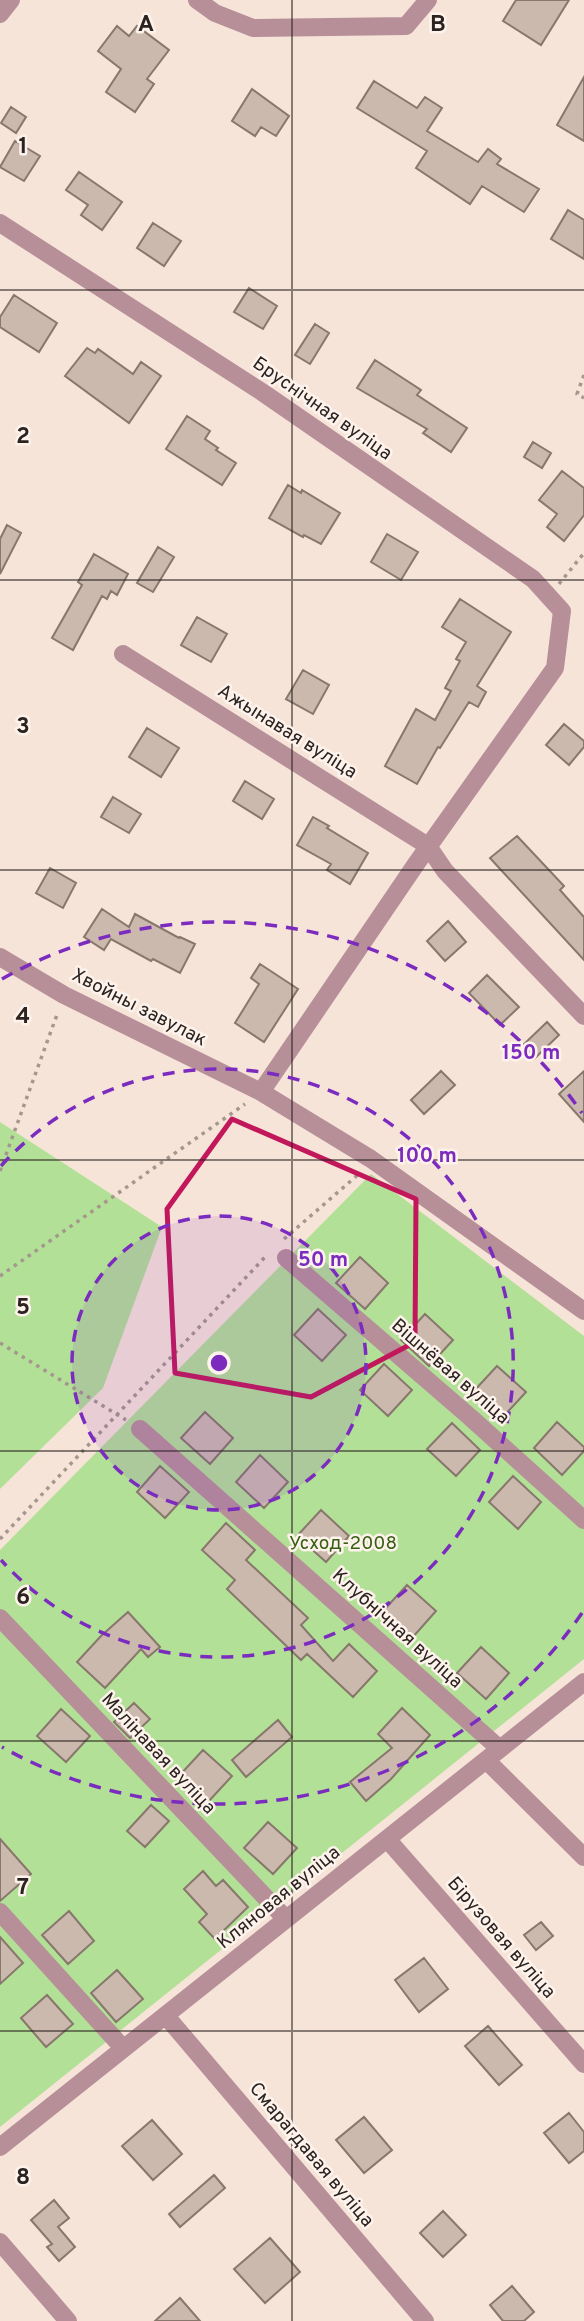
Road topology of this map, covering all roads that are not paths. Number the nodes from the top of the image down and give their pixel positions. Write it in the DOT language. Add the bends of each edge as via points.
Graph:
graph roads {
  1 [pos="11,0"];
  2 [pos="197,0"];
  3 [pos="429,0"];
  4 [pos="0,14"];
  5 [pos="0,223"];
  6 [pos="122,654"];
  7 [pos="428,846"];
  8 [pos="0,957"];
  9 [pos="584,1016"];
  10 [pos="261,1093"];
  11 [pos="280,1253"];
  12 [pos="584,1311"];
  13 [pos="140,1429"];
  14 [pos="584,1520"];
  15 [pos="0,1618"];
  16 [pos="584,1682"];
  17 [pos="500,1749"];
  18 [pos="486,1760"];
  19 [pos="387,1839"];
  20 [pos="584,1857"];
  21 [pos="0,1912"];
  22 [pos="286,1919"];
  23 [pos="166,2016"];
  24 [pos="123,2048"];
  25 [pos="584,2064"];
  26 [pos="0,2147"];
  27 [pos="0,2242"];
  28 [pos="68,2321"];
  29 [pos="425,2321"];
  1 -- 4 [label="street"];
  2 -- 3 [label="street" via="215,13 253,28 406,26"];
  5 -- 7 [label="street, Бруснічная вуліца" via="262,392 533,579 562,611 555,668"];
  6 -- 7 [label="street, Ажынавая вуліца"];
  7 -- 9 [label="street" via="445,871"];
  7 -- 10 [label="street"];
  8 -- 10 [label="street, Хвойны завулак" via="64,995"];
  10 -- 12 [label="street, Хвойны завулак" via="371,1159"];
  11 -- 14 [label="street, Вішнёвая вуліца"];
  13 -- 17 [label="street, Клубнічная вуліца"];
  15 -- 22 [label="street, Малінавая вуліца"];
  16 -- 17 [label="street, Кляновая вуліца"];
  17 -- 18 [label="street, Кляновая вуліца"];
  18 -- 19 [label="street, Кляновая вуліца"];
  18 -- 20 [label="street"];
  19 -- 22 [label="street, Кляновая вуліца"];
  19 -- 25 [label="street, Бірузовая вуліца"];
  21 -- 24 [label="street"];
  22 -- 23 [label="street, Кляновая вуліца"];
  23 -- 24 [label="street, Кляновая вуліца"];
  23 -- 29 [label="street, Смарагдавая вуліца"];
  24 -- 26 [label="street, Кляновая вуліца"];
  27 -- 28 [label="street"];
}
